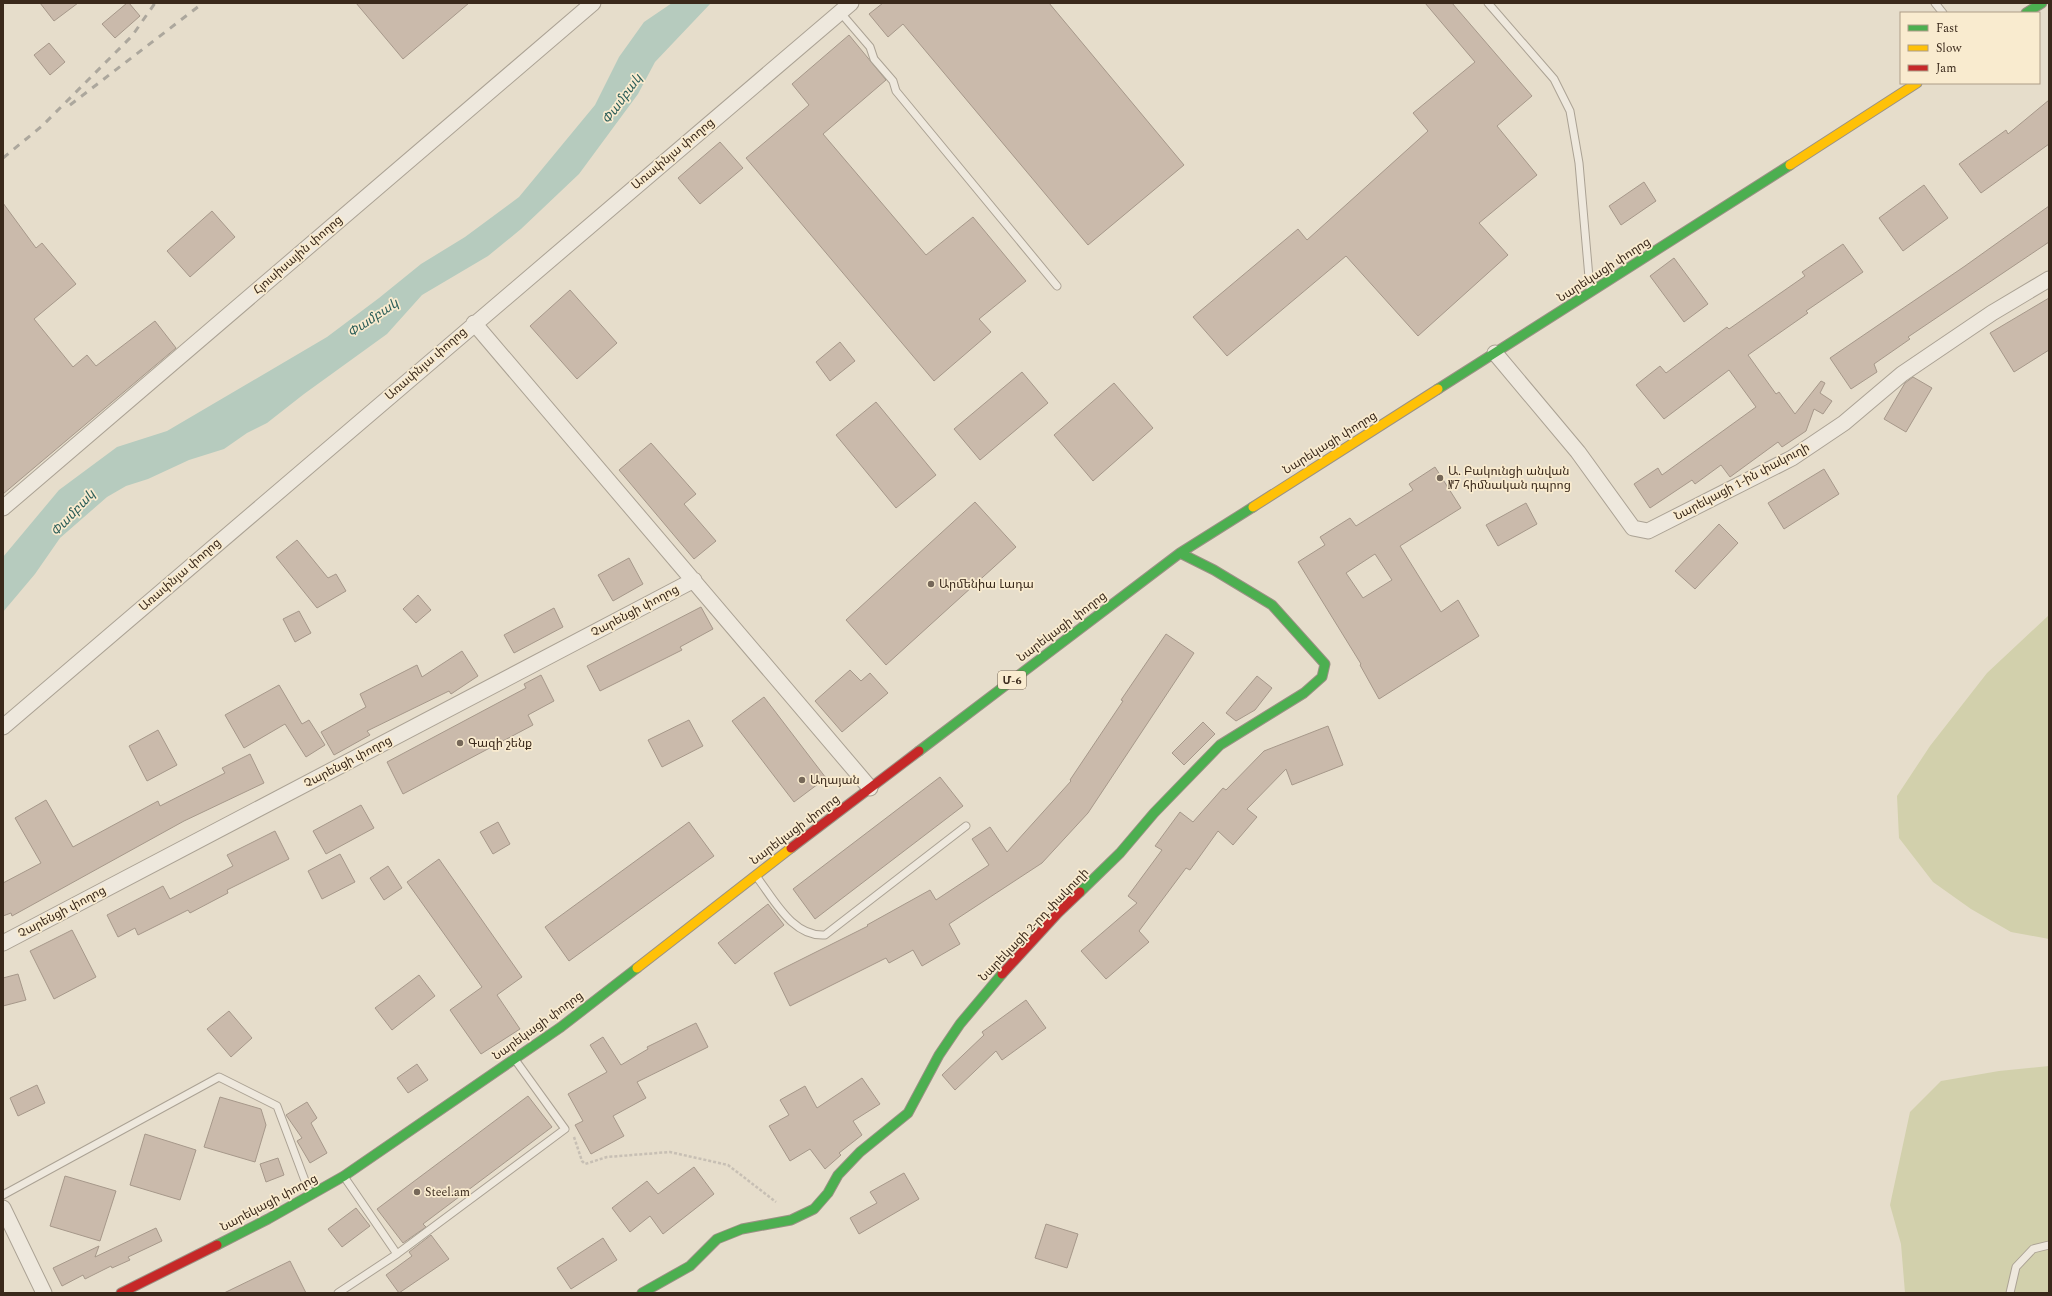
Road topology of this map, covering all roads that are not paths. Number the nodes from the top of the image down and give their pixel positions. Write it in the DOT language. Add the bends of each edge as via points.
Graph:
graph roads {
  1 [pos="593,3"];
  2 [pos="1488,3"];
  3 [pos="1935,3"];
  4 [pos="2042,3"];
  5 [pos="845,7"];
  6 [pos="1942,12"];
  7 [pos="2028,12"];
  8 [pos="1915,84"];
  9 [pos="2049,279"];
  10 [pos="1057,286"];
  11 [pos="1590,294"];
  12 [pos="474,323"];
  13 [pos="1495,353"];
  14 [pos="3,508"];
  15 [pos="1180,552"];
  16 [pos="694,580"];
  17 [pos="3,727"];
  18 [pos="870,788"];
  19 [pos="966,826"];
  20 [pos="755,874"];
  21 [pos="3,943"];
  22 [pos="514,1059"];
  23 [pos="344,1176"];
  24 [pos="3,1195"];
  25 [pos="311,1195"];
  26 [pos="3,1208"];
  27 [pos="2049,1245"];
  28 [pos="397,1254"];
  29 [pos="44,1293"];
  30 [pos="121,1293"];
  31 [pos="338,1293"];
  32 [pos="642,1293"];
  33 [pos="2010,1293"];
  1 -- 14 [label="street, Հյուսիսային փողոց"];
  2 -- 11 [label="lane" via="1554,79 1570,111 1579,163"];
  3 -- 6 [label="lane"];
  4 -- 7 [label="main road"];
  5 -- 10 [label="lane" via="870,47 874,59 893,81 896,91"];
  5 -- 12 [label="street, Առափնյա փողոց"];
  8 -- 11 [label="main road, Նարեկացի փողոց / Մ-6"];
  9 -- 13 [label="street, Նարեկացի 1-ին փակուղի" via="1914,365 1844,423 1792,458 1648,531 1633,528 1578,452"];
  11 -- 13 [label="main road, Նարեկացի փողոց / Մ-6"];
  12 -- 16 [label="street"];
  12 -- 17 [label="street, Առափնյա փողոց"];
  13 -- 15 [label="main road, Նարեկացի փողոց / Մ-6"];
  15 -- 18 [label="main road, Նարեկացի փողոց / Մ-6"];
  15 -- 32 [label="main road, Նարեկացի 2-րդ փակուղի" via="1272,605 1325,664 1322,677 1304,693 1220,745 1120,853 1058,913 989,989 939,1055 908,1113 860,1152 838,1175 828,1194 814,1209 791,1220 742,1229 717,1239 690,1266"];
  16 -- 18 [label="street"];
  16 -- 21 [label="street, Չարենցի փողոց"];
  18 -- 20 [label="main road, Նարեկացի փողոց / Մ-6"];
  19 -- 20 [label="lane" via="825,935 805,932 794,925"];
  20 -- 22 [label="main road, Նարեկացի փողոց / Մ-6" via="561,1027"];
  22 -- 23 [label="main road, Նարեկացի փողոց / Մ-6"];
  22 -- 28 [label="lane" via="565,1129"];
  23 -- 25 [label="main road, Նարեկացի փողոց / Մ-6"];
  23 -- 28 [label="lane"];
  24 -- 25 [label="lane" via="219,1077 277,1106"];
  25 -- 30 [label="main road, Նարեկացի փողոց / Մ-6"];
  26 -- 29 [label="street"];
  27 -- 33 [label="lane" via="2033,1249 2016,1267"];
  28 -- 31 [label="lane"];
}
